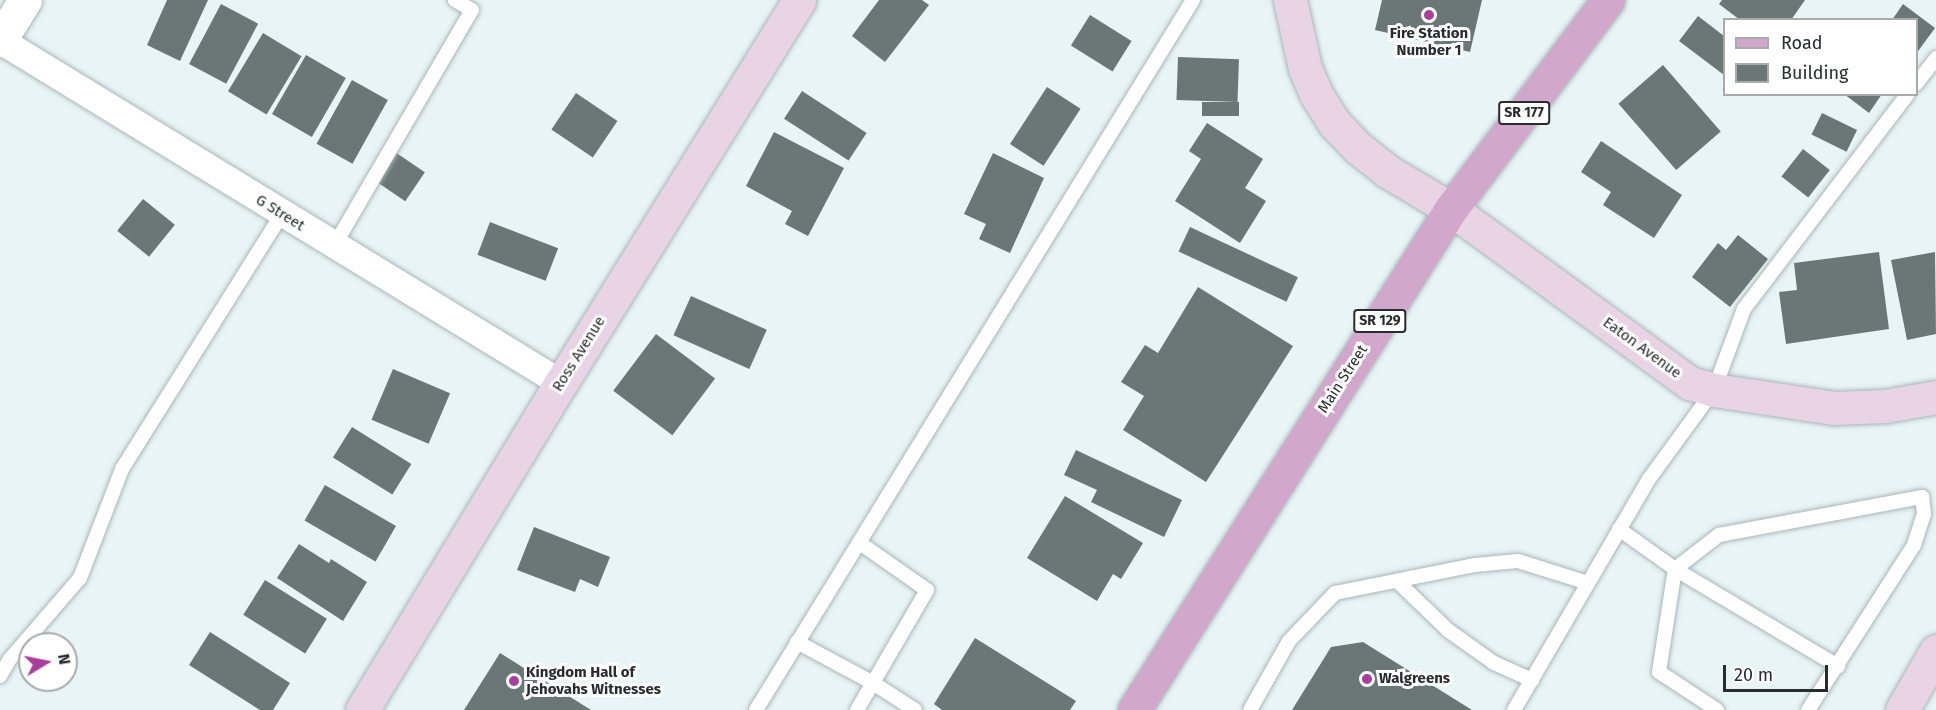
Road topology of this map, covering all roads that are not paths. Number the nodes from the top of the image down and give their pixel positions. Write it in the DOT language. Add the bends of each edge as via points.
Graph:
graph roads {
  1 [pos="25,0"];
  2 [pos="454,0"];
  3 [pos="799,0"];
  4 [pos="1193,0"];
  5 [pos="1290,0"];
  6 [pos="1608,0"];
  7 [pos="0,40"];
  8 [pos="1936,58"];
  9 [pos="1918,83"];
  10 [pos="1906,96"];
  11 [pos="1451,209"];
  12 [pos="282,214"];
  13 [pos="334,246"];
  14 [pos="561,383"];
  15 [pos="1714,390"];
  16 [pos="1936,397"];
  17 [pos="1619,529"];
  18 [pos="860,543"];
  19 [pos="1675,568"];
  20 [pos="1397,581"];
  21 [pos="1588,583"];
  22 [pos="797,642"];
  23 [pos="1936,651"];
  24 [pos="1838,666"];
  25 [pos="0,676"];
  26 [pos="1532,680"];
  27 [pos="873,683"];
  28 [pos="362,710"];
  29 [pos="756,710"];
  30 [pos="857,710"];
  31 [pos="915,710"];
  32 [pos="1134,710"];
  33 [pos="1250,710"];
  34 [pos="1514,710"];
  35 [pos="1717,710"];
  36 [pos="1808,710"];
  37 [pos="1902,710"];
  1 -- 7 [label="street"];
  2 -- 13 [label="lane" via="472,10"];
  3 -- 14 [label="main road, Ross Avenue"];
  4 -- 18 [label="lane"];
  5 -- 11 [label="main road, Eaton Avenue" via="1305,68 1334,123 1387,171"];
  6 -- 11 [label="main road, Main Street / SR 177"];
  7 -- 12 [label="street, G Street"];
  8 -- 9 [label="lane"];
  10 -- 15 [label="lane" via="1744,309"];
  11 -- 15 [label="main road, Eaton Avenue" via="1690,382"];
  11 -- 32 [label="main road, Main Street / SR 129"];
  12 -- 13 [label="street, G Street"];
  12 -- 25 [label="lane" via="122,469 80,578 10,659"];
  13 -- 14 [label="street, G Street"];
  14 -- 28 [label="main road, Ross Avenue"];
  15 -- 16 [label="main road, Eaton Avenue" via="1834,408 1885,406"];
  15 -- 17 [label="lane" via="1649,479"];
  17 -- 19 [label="lane"];
  17 -- 21 [label="lane"];
  18 -- 22 [label="lane"];
  18 -- 27 [label="lane" via="927,590"];
  19 -- 24 [label="lane"];
  19 -- 24 [label="lane" via="1719,535 1922,497 1924,514 1914,545"];
  19 -- 35 [label="lane" via="1659,672"];
  20 -- 21 [label="lane" via="1475,565 1518,561"];
  20 -- 26 [label="lane" via="1449,631 1494,663"];
  20 -- 33 [label="lane" via="1335,593 1289,641"];
  21 -- 26 [label="lane"];
  22 -- 27 [label="lane"];
  22 -- 29 [label="lane"];
  23 -- 37 [label="main road"];
  24 -- 36 [label="lane"];
  26 -- 34 [label="lane"];
  27 -- 30 [label="lane"];
  27 -- 31 [label="lane"];
}
